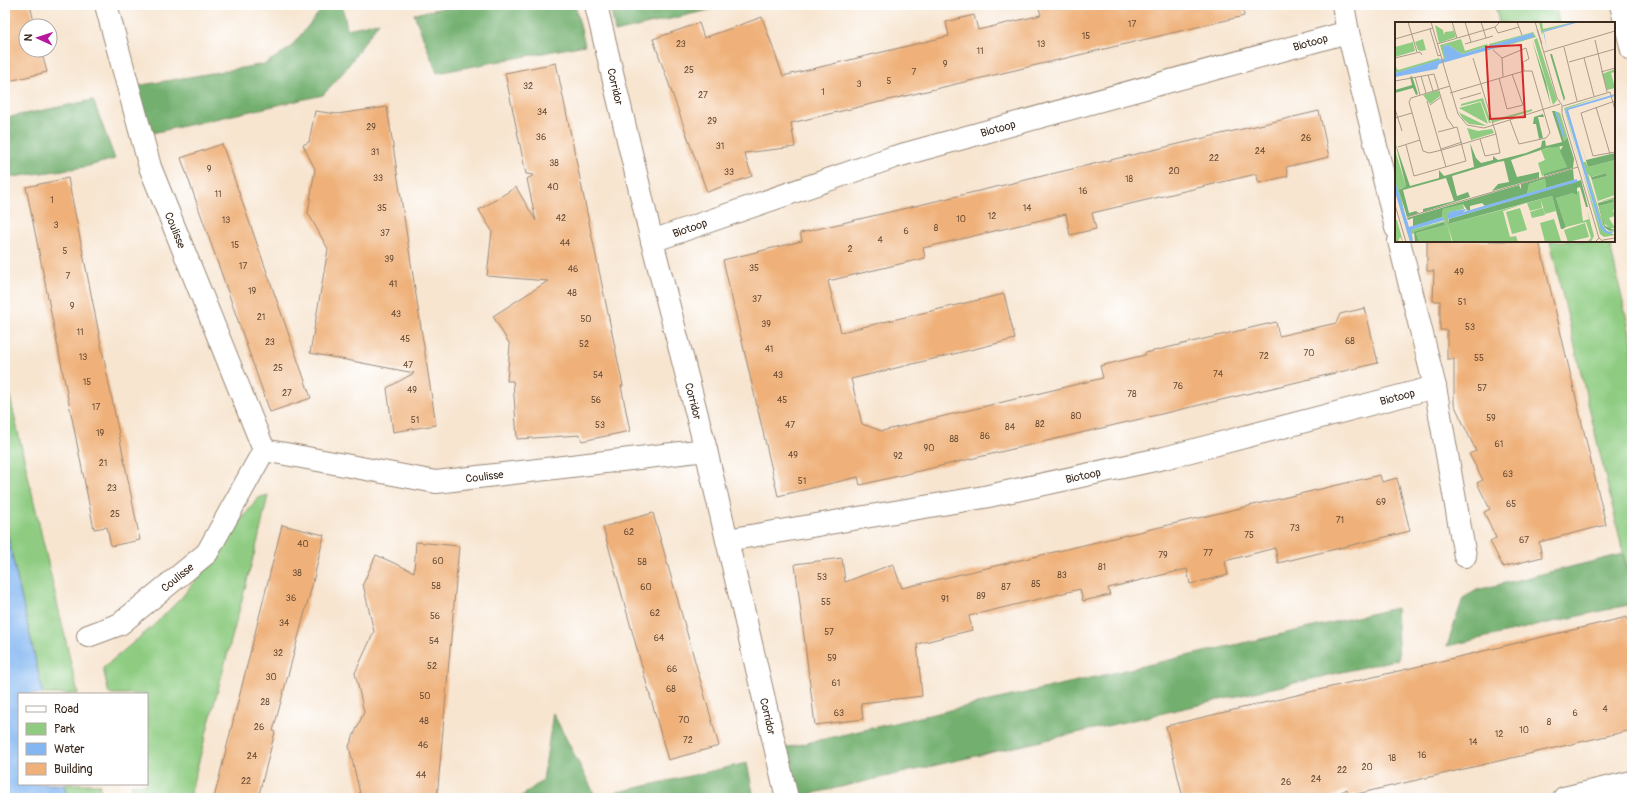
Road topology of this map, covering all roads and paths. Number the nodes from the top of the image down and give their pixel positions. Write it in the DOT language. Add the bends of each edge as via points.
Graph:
graph roads {
  1 [pos="106,5"];
  2 [pos="596,5"];
  3 [pos="1343,5"];
  4 [pos="1621,5"];
  5 [pos="1348,32"];
  6 [pos="1632,50"];
  7 [pos="1395,224"];
  8 [pos="652,241"];
  9 [pos="1399,242"];
  10 [pos="1435,387"];
  11 [pos="264,450"];
  12 [pos="706,450"];
  13 [pos="727,540"];
  14 [pos="1465,556"];
  15 [pos="88,636"];
  16 [pos="1632,782"];
  17 [pos="788,798"];
  18 [pos="1564,798"];
  1 -- 11 [label="street, Coulisse" via="150,167"];
  2 -- 8 [label="street, Corridor"];
  3 -- 5 [label="street"];
  4 -- 6 [label="street"];
  5 -- 7 [label="street"];
  5 -- 8 [label="street, Biotoop" via="894,156"];
  8 -- 12 [label="street, Corridor"];
  9 -- 10 [label="street"];
  10 -- 13 [label="street, Biotoop" via="1164,458 984,497"];
  10 -- 14 [label="street"];
  11 -- 12 [label="street, Coulisse" via="436,482"];
  11 -- 15 [label="street, Coulisse" via="207,553 120,624"];
  12 -- 13 [label="street, Corridor"];
  13 -- 17 [label="street, Corridor"];
  16 -- 18 [label="street"];
}
